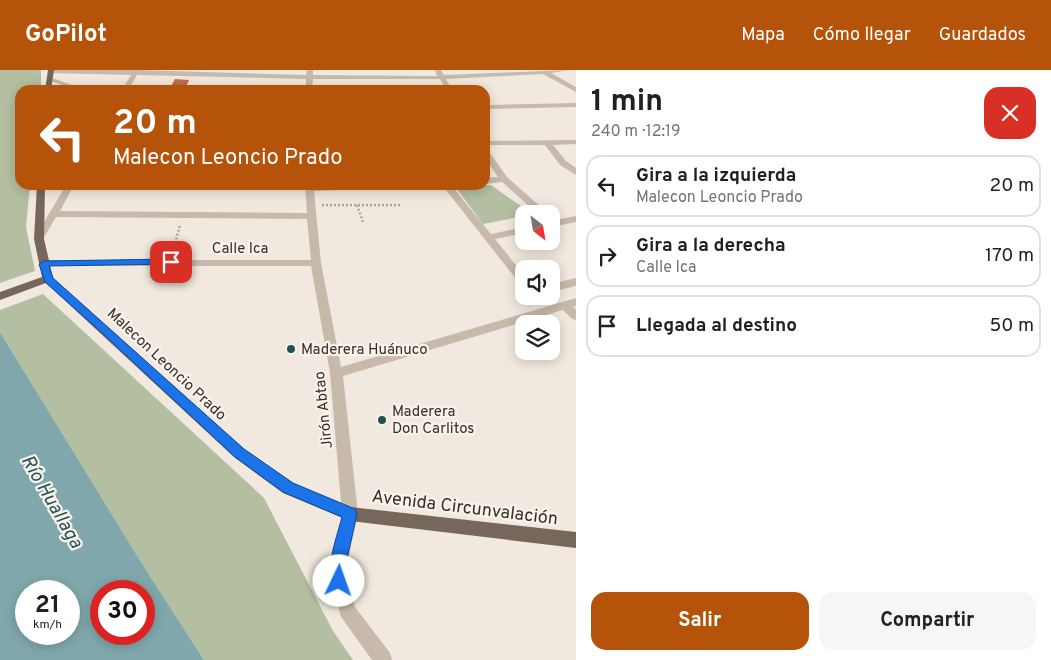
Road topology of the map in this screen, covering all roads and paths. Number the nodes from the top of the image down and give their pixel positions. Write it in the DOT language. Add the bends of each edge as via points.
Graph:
graph roads {
  1 [pos="310,70"];
  2 [pos="566,70"];
  3 [pos="136,71"];
  4 [pos="543,71"];
  5 [pos="101,72"];
  6 [pos="440,73"];
  7 [pos="50,74"];
  8 [pos="92,78"];
  9 [pos="308,78"];
  10 [pos="76,85"];
  11 [pos="128,85"];
  12 [pos="308,85"];
  13 [pos="447,85"];
  14 [pos="576,90"];
  15 [pos="576,105"];
  16 [pos="490,106"];
  17 [pos="576,142"];
  18 [pos="490,143"];
  19 [pos="548,143"];
  20 [pos="490,159"];
  21 [pos="576,172"];
  22 [pos="504,180"];
  23 [pos="490,181"];
  24 [pos="41,190"];
  25 [pos="67,190"];
  26 [pos="309,190"];
  27 [pos="450,190"];
  28 [pos="357,205"];
  29 [pos="400,205"];
  30 [pos="533,205"];
  31 [pos="312,211"];
  32 [pos="54,214"];
  33 [pos="182,215"];
  34 [pos="576,219"];
  35 [pos="560,221"];
  36 [pos="363,222"];
  37 [pos="515,232"];
  38 [pos="487,238"];
  39 [pos="40,240"];
  40 [pos="171,262"];
  41 [pos="316,263"];
  42 [pos="44,264"];
  43 [pos="515,271"];
  44 [pos="48,280"];
  45 [pos="576,282"];
  46 [pos="560,286"];
  47 [pos="0,296"];
  48 [pos="570,303"];
  49 [pos="576,316"];
  50 [pos="336,373"];
  51 [pos="350,514"];
  52 [pos="576,540"];
  53 [pos="384,660"];
  1 -- 9 [label="street"];
  2 -- 4 [label="street"];
  3 -- 5 [label="street"];
  3 -- 9 [label="street"];
  3 -- 11 [label="street"];
  4 -- 6 [label="street"];
  4 -- 14 [label="street"];
  5 -- 7 [label="street"];
  5 -- 8 [label="street"];
  6 -- 9 [label="street"];
  6 -- 13 [label="street"];
  7 -- 10 [label="street"];
  9 -- 12 [label="street"];
  15 -- 16 [label="street"];
  17 -- 19 [label="street"];
  18 -- 19 [label="street"];
  19 -- 21 [label="street" via="563,163"];
  20 -- 22 [label="street"];
  22 -- 23 [label="street"];
  22 -- 30 [label="street"];
  24 -- 39 [label="main road"];
  25 -- 32 [label="street"];
  26 -- 31 [label="street, Jirón Abtao"];
  27 -- 38 [label="street"];
  28 -- 29 [label="path"];
  28 -- 31 [label="path"];
  28 -- 36 [label="path"];
  31 -- 33 [label="street"];
  31 -- 41 [label="street, Jirón Abtao"];
  32 -- 33 [label="street"];
  32 -- 39 [label="street"];
  33 -- 40 [label="path"];
  34 -- 35 [label="street"];
  37 -- 38 [label="street"];
  38 -- 43 [label="street"];
  39 -- 42 [label="main road"];
  40 -- 41 [label="street, Calle Ica"];
  40 -- 42 [label="street, Calle Ica"];
  41 -- 50 [label="street, Jirón Abtao"];
  42 -- 44 [label="main road"];
  44 -- 47 [label="main road"];
  44 -- 51 [label="main road, Malecon Leoncio Prado" via="239,453 288,488"];
  45 -- 46 [label="street"];
  48 -- 49 [label="street"];
  48 -- 50 [label="street"];
  50 -- 51 [label="street, Jirón Abtao"];
  51 -- 52 [label="main road, Avenida Circunvalación"];
  51 -- 53 [label="street, Jirón Abtao" via="340,559 339,581 347,611"];
}
